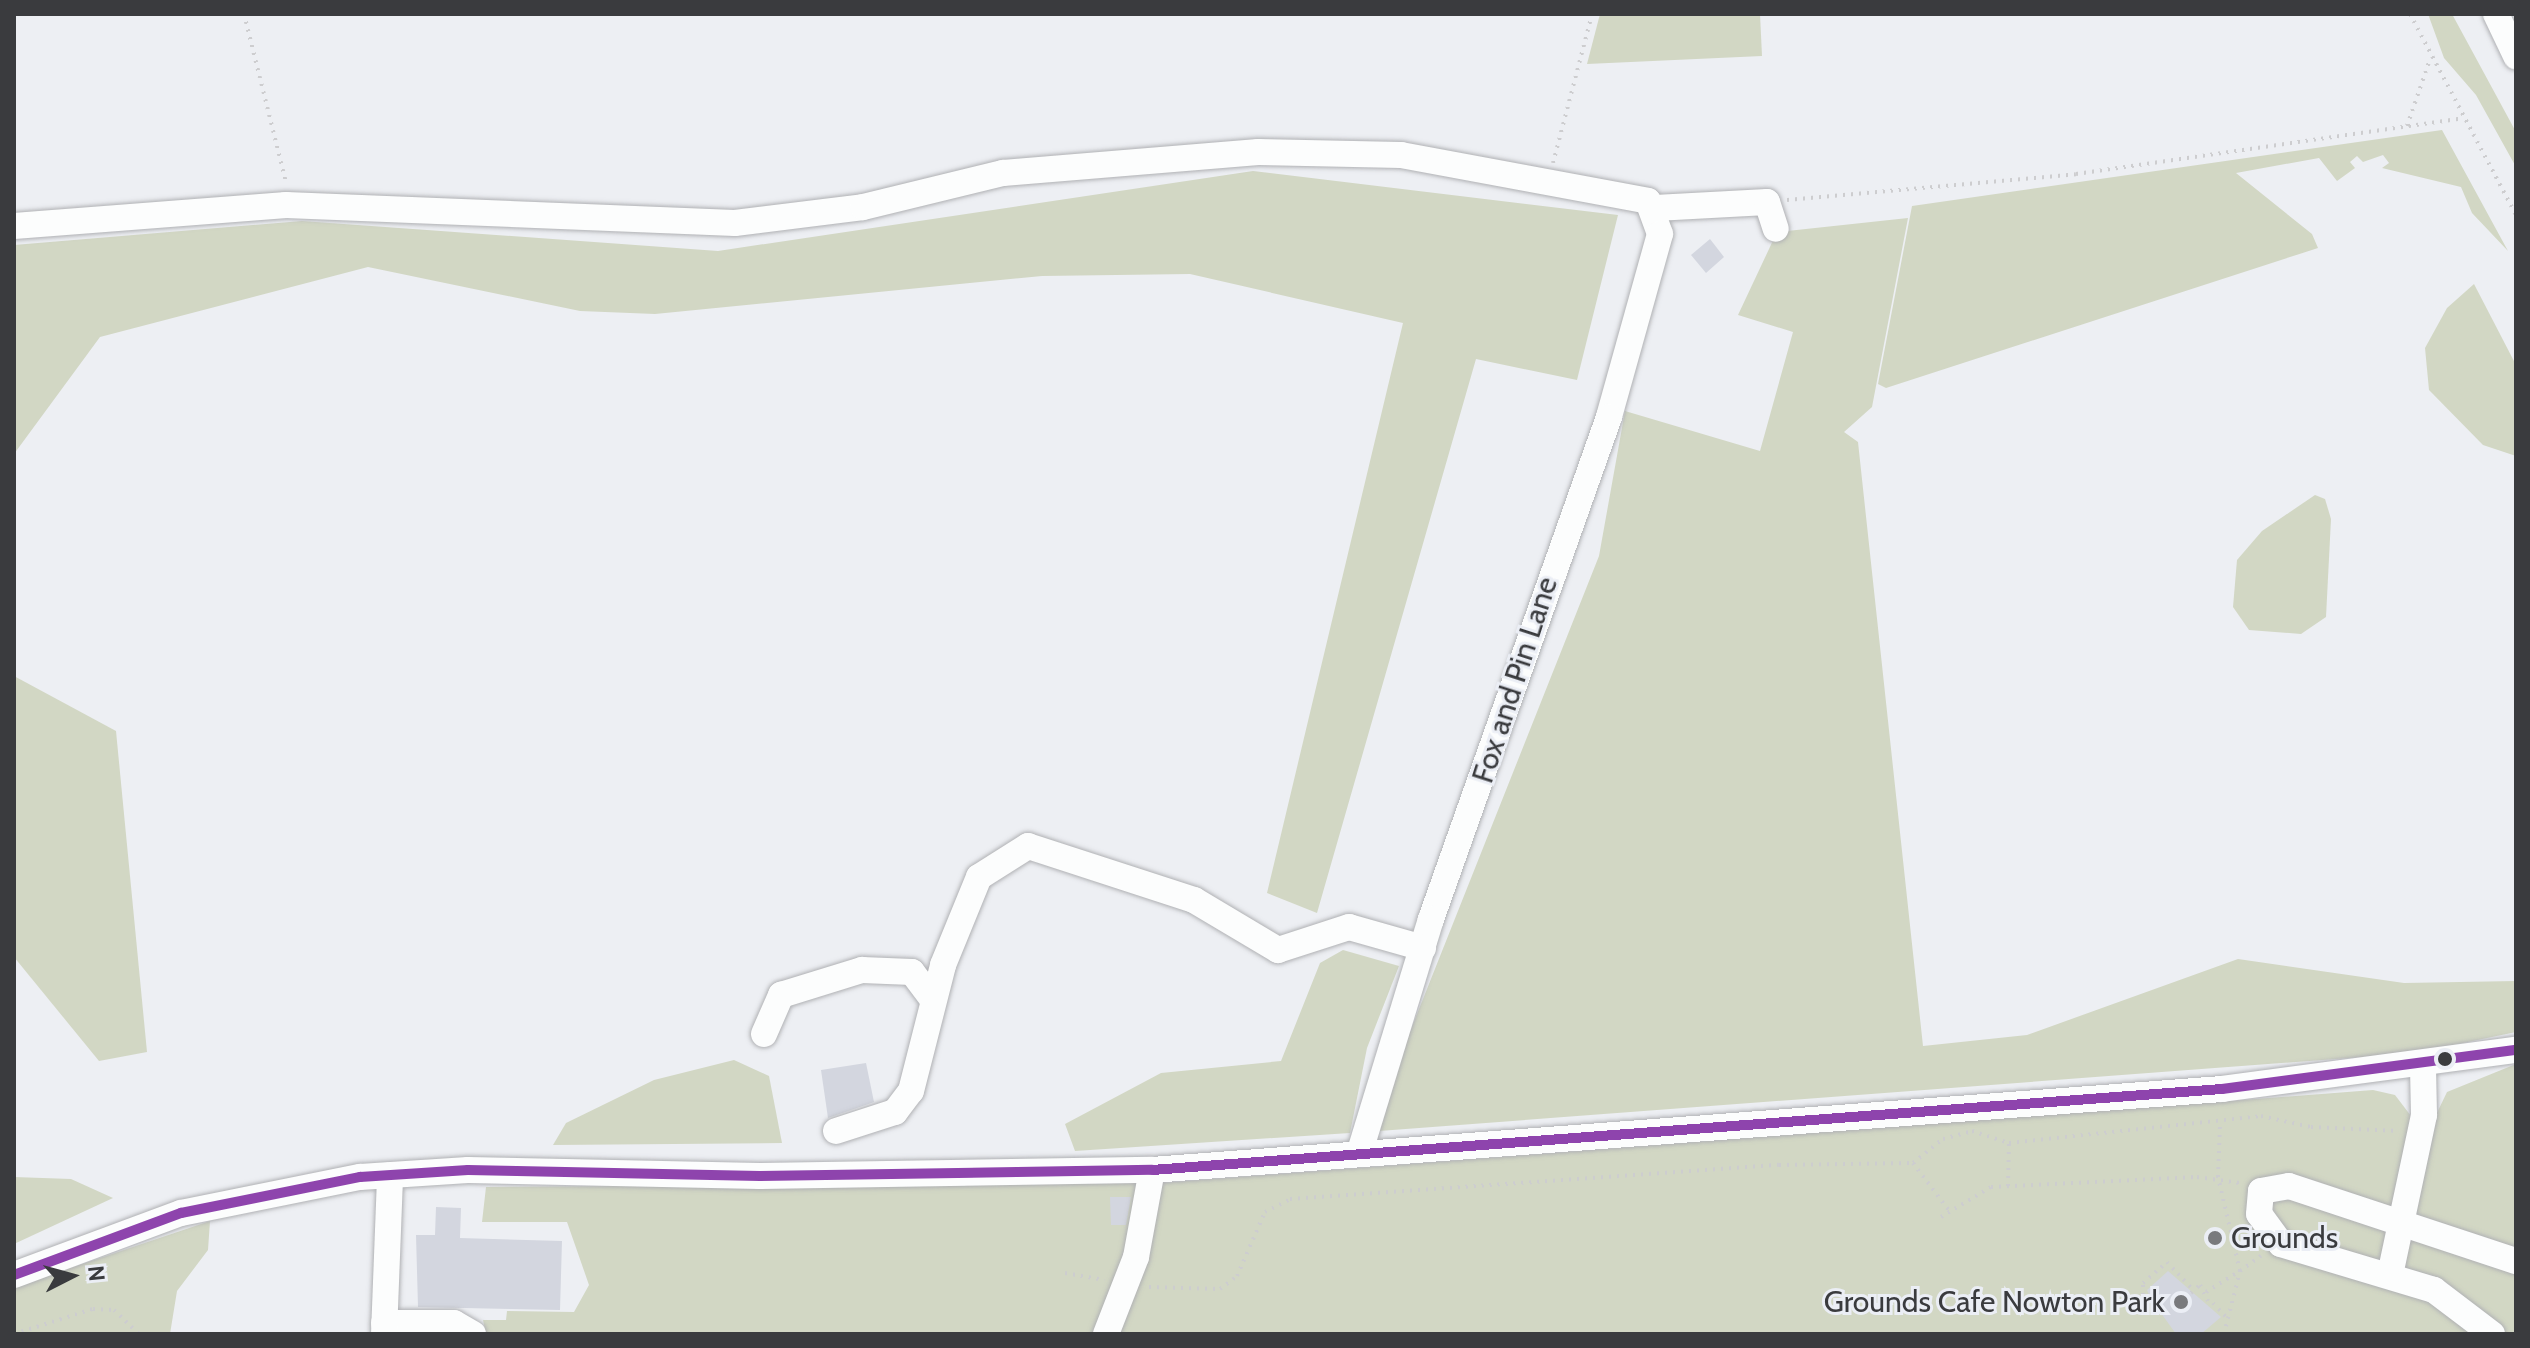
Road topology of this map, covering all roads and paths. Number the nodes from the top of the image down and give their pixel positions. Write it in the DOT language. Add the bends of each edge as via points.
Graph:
graph roads {
  1 [pos="244,14"];
  2 [pos="1592,14"];
  3 [pos="2410,14"];
  4 [pos="2496,14"];
  5 [pos="2516,56"];
  6 [pos="2429,62"];
  7 [pos="2463,118"];
  8 [pos="2407,126"];
  9 [pos="1558,180"];
  10 [pos="1767,202"];
  11 [pos="286,205"];
  12 [pos="1655,208"];
  13 [pos="2516,215"];
  14 [pos="14,226"];
  15 [pos="1776,229"];
  16 [pos="1423,948"];
  17 [pos="943,965"];
  18 [pos="912,972"];
  19 [pos="933,1000"];
  20 [pos="764,1034"];
  21 [pos="2516,1050"];
  22 [pos="2423,1068"];
  23 [pos="2220,1124"];
  24 [pos="836,1131"];
  25 [pos="2421,1135"];
  26 [pos="2009,1143"];
  27 [pos="1360,1151"];
  28 [pos="1913,1163"];
  29 [pos="1152,1170"];
  30 [pos="390,1175"];
  31 [pos="2218,1177"];
  32 [pos="2008,1186"];
  33 [pos="2261,1191"];
  34 [pos="1950,1212"];
  35 [pos="1941,1217"];
  36 [pos="2404,1226"];
  37 [pos="2281,1244"];
  38 [pos="2516,1261"];
  39 [pos="2240,1271"];
  40 [pos="1065,1273"];
  41 [pos="14,1275"];
  42 [pos="2390,1275"];
  43 [pos="1125,1284"];
  44 [pos="2206,1292"];
  45 [pos="2143,1295"];
  46 [pos="2228,1319"];
  47 [pos="384,1329"];
  48 [pos="14,1334"];
  49 [pos="139,1334"];
  50 [pos="473,1334"];
  51 [pos="1106,1334"];
  52 [pos="2224,1334"];
  53 [pos="2492,1334"];
  1 -- 11 [label="path" via="285,164"];
  2 -- 9 [label="path" via="1553,166"];
  3 -- 6 [label="path"];
  4 -- 5 [label="street"];
  6 -- 7 [label="path"];
  6 -- 8 [label="path"];
  7 -- 8 [label="path"];
  7 -- 13 [label="path"];
  8 -- 10 [label="path" via="2045,178"];
  9 -- 11 [label="street" via="1401,155 1258,152 1003,173 863,207 735,223"];
  9 -- 12 [label="street"];
  10 -- 12 [label="street"];
  10 -- 15 [label="street"];
  11 -- 14 [label="street"];
  12 -- 16 [label="street, Fox and Pin Lane" via="1660,234 1609,417"];
  16 -- 17 [label="street" via="1349,927 1278,950 1194,900 1028,846 979,877"];
  16 -- 27 [label="street, Fox and Pin Lane"];
  17 -- 18 [label="street"];
  17 -- 19 [label="street"];
  18 -- 19 [label="street"];
  18 -- 20 [label="street" via="886,967 802,984 781,995"];
  19 -- 24 [label="street" via="911,1091 895,1112"];
  21 -- 22 [label="street"];
  22 -- 25 [label="street"];
  22 -- 27 [label="street"];
  23 -- 25 [label="path" via="2261,1116"];
  23 -- 26 [label="path"];
  23 -- 31 [label="path"];
  25 -- 36 [label="street"];
  26 -- 28 [label="path" via="1972,1131 1931,1148"];
  26 -- 32 [label="path"];
  27 -- 29 [label="street"];
  28 -- 34 [label="path"];
  28 -- 43 [label="path" via="1779,1165 1290,1199 1265,1212 1237,1276 1220,1289"];
  29 -- 30 [label="street"];
  29 -- 43 [label="street" via="1149,1208"];
  30 -- 41 [label="street" via="181,1213"];
  30 -- 47 [label="street"];
  31 -- 32 [label="path"];
  31 -- 33 [label="path"];
  31 -- 39 [label="path"];
  32 -- 34 [label="path" via="1977,1191"];
  33 -- 36 [label="street" via="2289,1186"];
  33 -- 37 [label="street" via="2259,1214"];
  34 -- 35 [label="path"];
  36 -- 38 [label="street"];
  36 -- 42 [label="street"];
  37 -- 39 [label="path"];
  37 -- 42 [label="street"];
  39 -- 44 [label="path"];
  39 -- 46 [label="path"];
  40 -- 43 [label="path"];
  42 -- 53 [label="street" via="2434,1290"];
  43 -- 51 [label="street"];
  44 -- 45 [label="path" via="2200,1285 2192,1292 2167,1262 2143,1283"];
  44 -- 46 [label="path"];
  46 -- 52 [label="path"];
  47 -- 50 [label="street" via="454,1323"];
  48 -- 49 [label="path" via="93,1309 114,1310"];
}
